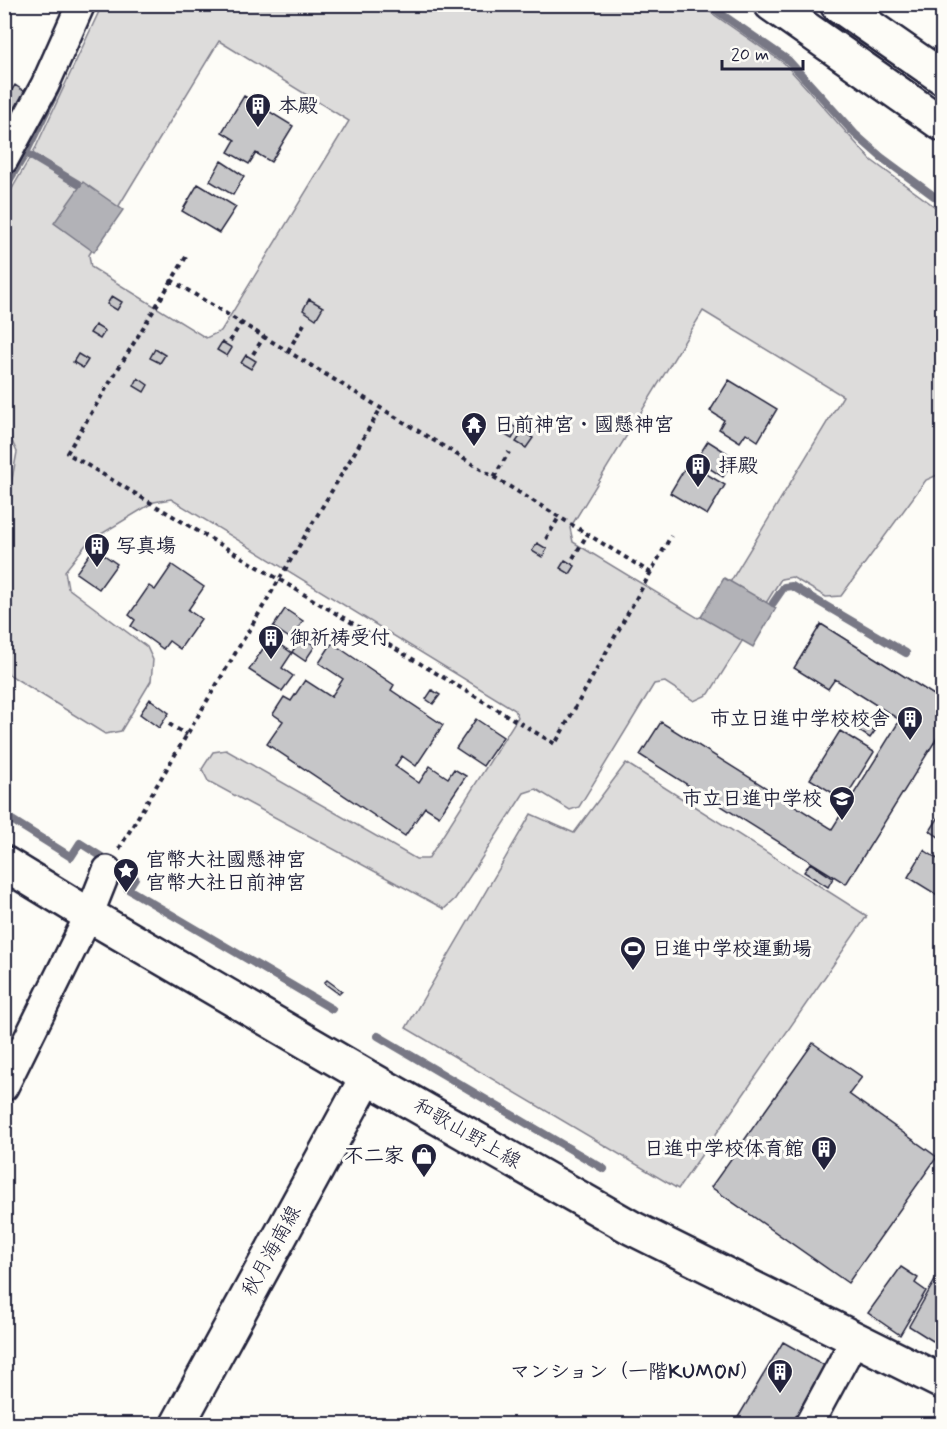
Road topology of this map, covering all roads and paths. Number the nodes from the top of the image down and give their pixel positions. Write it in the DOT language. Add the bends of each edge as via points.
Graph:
graph roads {
  1 [pos="81,4"];
  2 [pos="771,4"];
  3 [pos="837,4"];
  4 [pos="942,77"];
  5 [pos="942,124"];
  6 [pos="4,160"];
  7 [pos="186,257"];
  8 [pos="171,280"];
  9 [pos="241,323"];
  10 [pos="304,324"];
  11 [pos="264,337"];
  12 [pos="230,341"];
  13 [pos="288,351"];
  14 [pos="253,354"];
  15 [pos="381,408"];
  16 [pos="509,452"];
  17 [pos="494,477"];
  18 [pos="559,517"];
  19 [pos="588,534"];
  20 [pos="671,537"];
  21 [pos="546,539"];
  22 [pos="573,558"];
  23 [pos="651,573"];
  24 [pos="279,579"];
  25 [pos="169,724"];
  26 [pos="187,735"];
  27 [pos="111,862"];
  28 [pos="4,863"];
  29 [pos="89,915"];
  30 [pos="367,1077"];
  31 [pos="4,1087"];
  32 [pos="855,1339"];
  33 [pos="942,1382"];
  34 [pos="178,1425"];
  35 [pos="809,1425"];
  1 -- 6 [label="street" via="45,85"];
  2 -- 5 [label="main road"];
  3 -- 4 [label="main road"];
  7 -- 8 [label="path"];
  8 -- 9 [label="path"];
  8 -- 24 [label="path" via="67,453"];
  9 -- 11 [label="path"];
  9 -- 12 [label="path"];
  10 -- 13 [label="path"];
  11 -- 13 [label="path"];
  11 -- 14 [label="path"];
  13 -- 15 [label="path"];
  15 -- 17 [label="path"];
  15 -- 24 [label="path"];
  16 -- 17 [label="path"];
  17 -- 18 [label="path"];
  18 -- 19 [label="path"];
  18 -- 21 [label="path"];
  19 -- 22 [label="path"];
  19 -- 23 [label="path"];
  20 -- 23 [label="path"];
  23 -- 24 [label="path" via="555,744"];
  24 -- 26 [label="path"];
  25 -- 26 [label="path"];
  26 -- 27 [label="path"];
  27 -- 29 [label="street"];
  28 -- 29 [label="main road, 和歌山野上線"];
  29 -- 30 [label="main road, 和歌山野上線"];
  29 -- 31 [label="street"];
  30 -- 32 [label="main road, 和歌山野上線" via="632,1228"];
  30 -- 34 [label="main road, 秋月海南線"];
  32 -- 33 [label="main road, 和歌山野上線"];
  32 -- 35 [label="street"];
}
